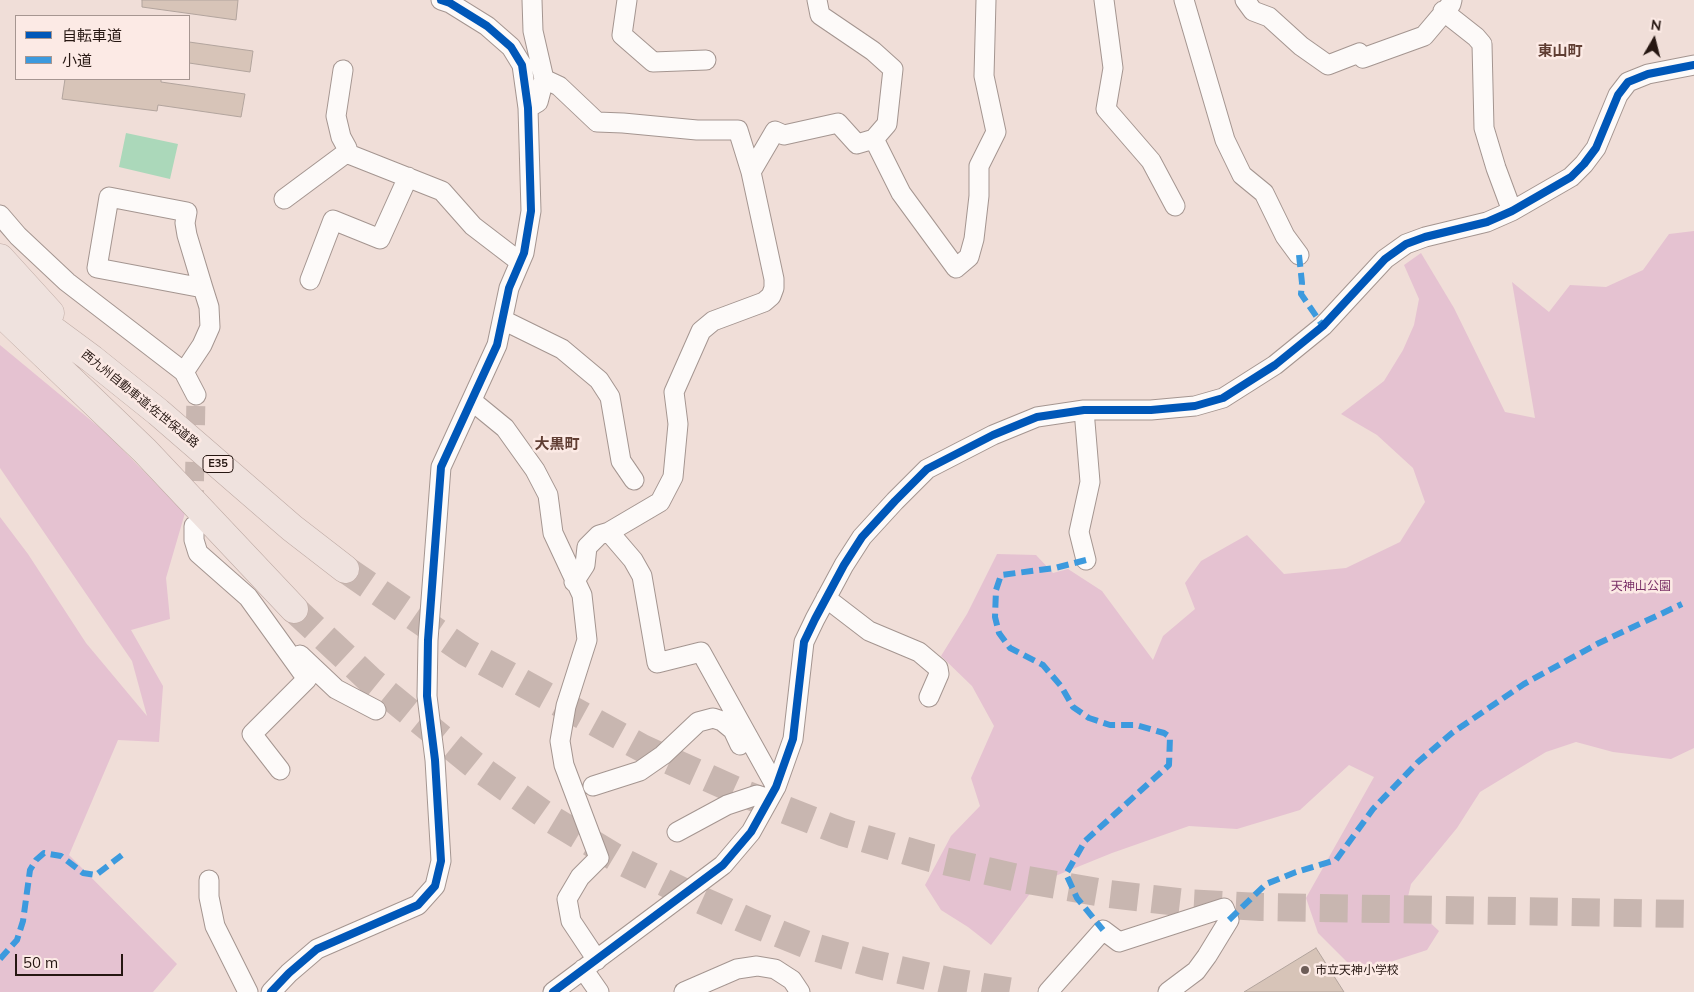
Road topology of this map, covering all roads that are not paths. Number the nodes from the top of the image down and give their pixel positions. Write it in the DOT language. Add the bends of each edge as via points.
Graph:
graph roads {
  1 [pos="441,0"];
  2 [pos="532,0"];
  3 [pos="627,0"];
  4 [pos="817,0"];
  5 [pos="986,0"];
  6 [pos="1104,0"];
  7 [pos="1184,0"];
  8 [pos="1245,0"];
  9 [pos="1447,6"];
  10 [pos="706,60"];
  11 [pos="1694,65"];
  12 [pos="343,70"];
  13 [pos="544,79"];
  14 [pos="528,108"];
  15 [pos="874,139"];
  16 [pos="346,152"];
  17 [pos="751,172"];
  18 [pos="408,177"];
  19 [pos="284,199"];
  20 [pos="1175,206"];
  21 [pos="1512,211"];
  22 [pos="0,215"];
  23 [pos="1299,255"];
  24 [pos="0,258"];
  25 [pos="520,262"];
  26 [pos="310,280"];
  27 [pos="203,288"];
  28 [pos="0,291"];
  29 [pos="0,312"];
  30 [pos="502,320"];
  31 [pos="0,332"];
  32 [pos="92,359"];
  33 [pos="184,372"];
  34 [pos="72,380"];
  35 [pos="196,395"];
  36 [pos="472,401"];
  37 [pos="1084,410"];
  38 [pos="634,480"];
  39 [pos="194,526"];
  40 [pos="609,532"];
  41 [pos="1086,560"];
  42 [pos="345,569"];
  43 [pos="574,582"];
  44 [pos="826,598"];
  45 [pos="294,609"];
  46 [pos="273,632"];
  47 [pos="929,697"];
  48 [pos="376,710"];
  49 [pos="280,770"];
  50 [pos="593,786"];
  51 [pos="773,793"];
  52 [pos="677,832"];
  53 [pos="209,880"];
  54 [pos="590,964"];
  55 [pos="248,992"];
  56 [pos="271,992"];
  57 [pos="553,992"];
  58 [pos="599,992"];
  59 [pos="684,992"];
  60 [pos="800,992"];
  61 [pos="1048,992"];
  62 [pos="1168,992"];
  1 -- 14 [label="street" via="487,26 511,47 522,65"];
  2 -- 13 [label="street" via="533,31"];
  3 -- 10 [label="street" via="622,35 653,62"];
  4 -- 15 [label="street" via="820,15 873,51 893,69 886,124"];
  5 -- 15 [label="street" via="984,76 996,132 979,166 974,239 969,256 956,268 901,193"];
  6 -- 20 [label="street" via="1113,68 1106,109 1151,161"];
  7 -- 23 [label="street" via="1226,140 1242,175 1264,193 1285,236"];
  8 -- 9 [label="street" via="1253,11 1269,17 1300,46 1328,65 1359,53 1363,58 1424,36"];
  9 -- 21 [label="street" via="1482,44 1484,128"];
  11 -- 21 [label="street" via="1648,74 1628,82 1618,95 1596,148 1584,164 1572,177"];
  12 -- 16 [label="street" via="336,116"];
  13 -- 14 [label="street" via="538,102"];
  13 -- 17 [label="street" via="559,86 597,122 738,130"];
  14 -- 25 [label="street" via="532,211"];
  15 -- 17 [label="street" via="857,144 838,123 784,135 775,130"];
  16 -- 18 [label="street"];
  16 -- 19 [label="street"];
  17 -- 40 [label="street" via="774,279 771,296 764,302 713,321 701,331 674,392 678,424 673,477 660,502"];
  18 -- 25 [label="street" via="442,191 473,226"];
  18 -- 26 [label="street" via="380,238 333,220"];
  21 -- 37 [label="street" via="1487,222 1406,244 1385,259 1323,326 1275,365 1223,398 1195,406 1151,410"];
  22 -- 33 [label="street" via="66,282"];
  24 -- 32 [label="highway"];
  25 -- 30 [label="street" via="509,288"];
  27 -- 27 [label="street" via="187,234 187,212 109,197 97,268"];
  27 -- 33 [label="street" via="209,307 210,327"];
  28 -- 32 [label="highway, 西九州自動車道;佐世保道路 / E35"];
  29 -- 34 [label="highway"];
  30 -- 36 [label="street" via="497,345"];
  30 -- 38 [label="street" via="562,349 599,380 610,397 621,461"];
  31 -- 34 [label="highway"];
  32 -- 42 [label="highway, 西九州自動車道;佐世保道路 / E35"];
  33 -- 35 [label="street"];
  34 -- 45 [label="highway" via="145,451"];
  36 -- 43 [label="street" via="505,428 535,470 548,495 553,533"];
  36 -- 56 [label="street" via="441,467 427,696 439,833 440,861 435,886 418,905 316,949"];
  37 -- 41 [label="street" via="1090,482 1078,532"];
  37 -- 44 [label="street" via="1037,417 993,435 927,469 862,537"];
  39 -- 46 [label="street" via="198,552 248,598"];
  40 -- 43 [label="street" via="599,535 587,548 585,565"];
  40 -- 51 [label="street" via="642,576 657,663 701,652"];
  43 -- 54 [label="street" via="582,595 586,640 566,706 560,741 564,765 599,858 580,877 567,899 571,921"];
  44 -- 47 [label="street" via="869,631 919,652 938,668"];
  44 -- 51 [label="street" via="804,642 793,739"];
  46 -- 48 [label="street" via="336,689"];
  46 -- 49 [label="street" via="307,679 252,734"];
  50 -- 51 [label="street" via="640,771 664,755 698,722 714,718 733,730"];
  51 -- 52 [label="street" via="728,805"];
  51 -- 54 [label="street" via="751,832 723,866"];
  53 -- 55 [label="street" via="215,926"];
  54 -- 57 [label="street"];
  54 -- 58 [label="street"];
  59 -- 60 [label="street" via="738,969 757,966 775,969 792,980"];
  61 -- 62 [label="street" via="1103,930 1119,942 1224,908 1228,920 1207,956 1196,971"];
}
